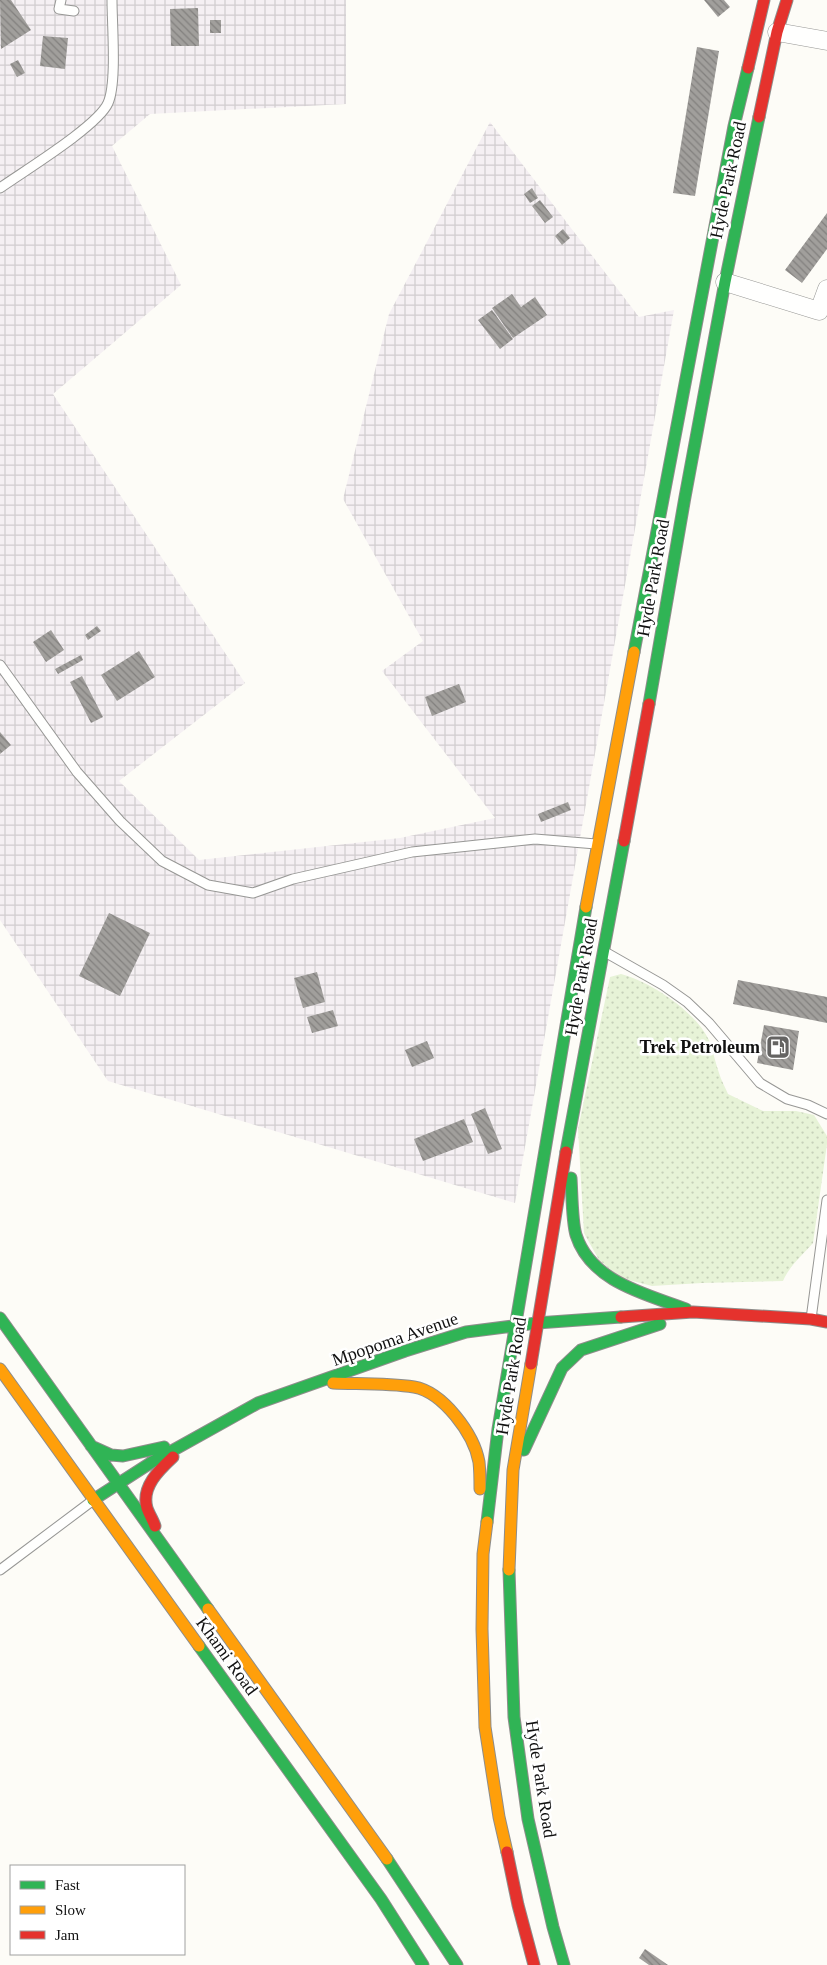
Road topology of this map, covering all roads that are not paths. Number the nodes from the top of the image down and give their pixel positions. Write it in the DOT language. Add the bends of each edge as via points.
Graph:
graph roads {
  1 [pos="61,0"];
  2 [pos="112,0"];
  3 [pos="764,0"];
  4 [pos="788,0"];
  5 [pos="74,11"];
  6 [pos="777,32"];
  7 [pos="827,41"];
  8 [pos="0,188"];
  9 [pos="725,282"];
  10 [pos="827,289"];
  11 [pos="823,312"];
  12 [pos="0,665"];
  13 [pos="609,847"];
  14 [pos="604,951"];
  15 [pos="827,1114"];
  16 [pos="568,1140"];
  17 [pos="827,1200"];
  18 [pos="693,1312"];
  19 [pos="0,1318"];
  20 [pos="811,1319"];
  21 [pos="827,1322"];
  22 [pos="537,1323"];
  23 [pos="514,1327"];
  24 [pos="0,1370"];
  25 [pos="321,1382"];
  26 [pos="192,1440"];
  27 [pos="91,1446"];
  28 [pos="513,1470"];
  29 [pos="117,1483"];
  30 [pos="93,1500"];
  31 [pos="164,1546"];
  32 [pos="483,1554"];
  33 [pos="0,1570"];
  34 [pos="423,1965"];
  35 [pos="456,1965"];
  36 [pos="534,1965"];
  37 [pos="564,1965"];
  1 -- 5 [label="lane" via="59,9"];
  2 -- 8 [label="lane" via="113,81 108,103 92,123"];
  3 -- 13 [label="street, Hyde Park Road" via="734,126 663,494 630,677"];
  4 -- 6 [label="street, Hyde Park Road"];
  6 -- 7 [label="street"];
  6 -- 9 [label="street, Hyde Park Road"];
  9 -- 11 [label="street"];
  9 -- 13 [label="street, Hyde Park Road"];
  10 -- 11 [label="street"];
  12 -- 13 [label="lane" via="76,772 120,821 162,861 208,884 253,892 293,879 412,852 535,839"];
  13 -- 14 [label="street, Hyde Park Road"];
  13 -- 23 [label="street, Hyde Park Road"];
  14 -- 15 [label="lane" via="687,1002 760,1083 787,1099"];
  14 -- 16 [label="street, Hyde Park Road"];
  16 -- 18 [label="street" via="576,1235 590,1261 615,1282"];
  16 -- 22 [label="street, Hyde Park Road"];
  17 -- 20 [label="lane"];
  18 -- 20 [label="street, Mpopoma Avenue"];
  18 -- 22 [label="street, Mpopoma Avenue"];
  18 -- 28 [label="street" via="581,1350 562,1368"];
  19 -- 27 [label="street"];
  20 -- 21 [label="street, Mpopoma Avenue"];
  22 -- 23 [label="street, Mpopoma Avenue"];
  22 -- 28 [label="street, Hyde Park Road"];
  23 -- 25 [label="street, Mpopoma Avenue" via="466,1332"];
  23 -- 32 [label="street, Hyde Park Road"];
  24 -- 30 [label="street, Khami Road"];
  25 -- 26 [label="street, Mpopoma Avenue" via="258,1403"];
  25 -- 32 [label="street" via="415,1387 434,1394 459,1420 472,1440 479,1462"];
  26 -- 27 [label="street" via="122,1456"];
  26 -- 29 [label="street, Mpopoma Avenue"];
  26 -- 31 [label="street" via="161,1468 146,1495 147,1506"];
  27 -- 29 [label="street"];
  28 -- 37 [label="street, Hyde Park Road" via="508,1582 514,1717 528,1820"];
  29 -- 30 [label="street, Mpopoma Avenue"];
  29 -- 31 [label="street"];
  30 -- 33 [label="lane"];
  30 -- 34 [label="street, Khami Road" via="381,1899"];
  31 -- 35 [label="street" via="403,1881"];
  32 -- 36 [label="street, Hyde Park Road" via="484,1726 499,1817"];
}
